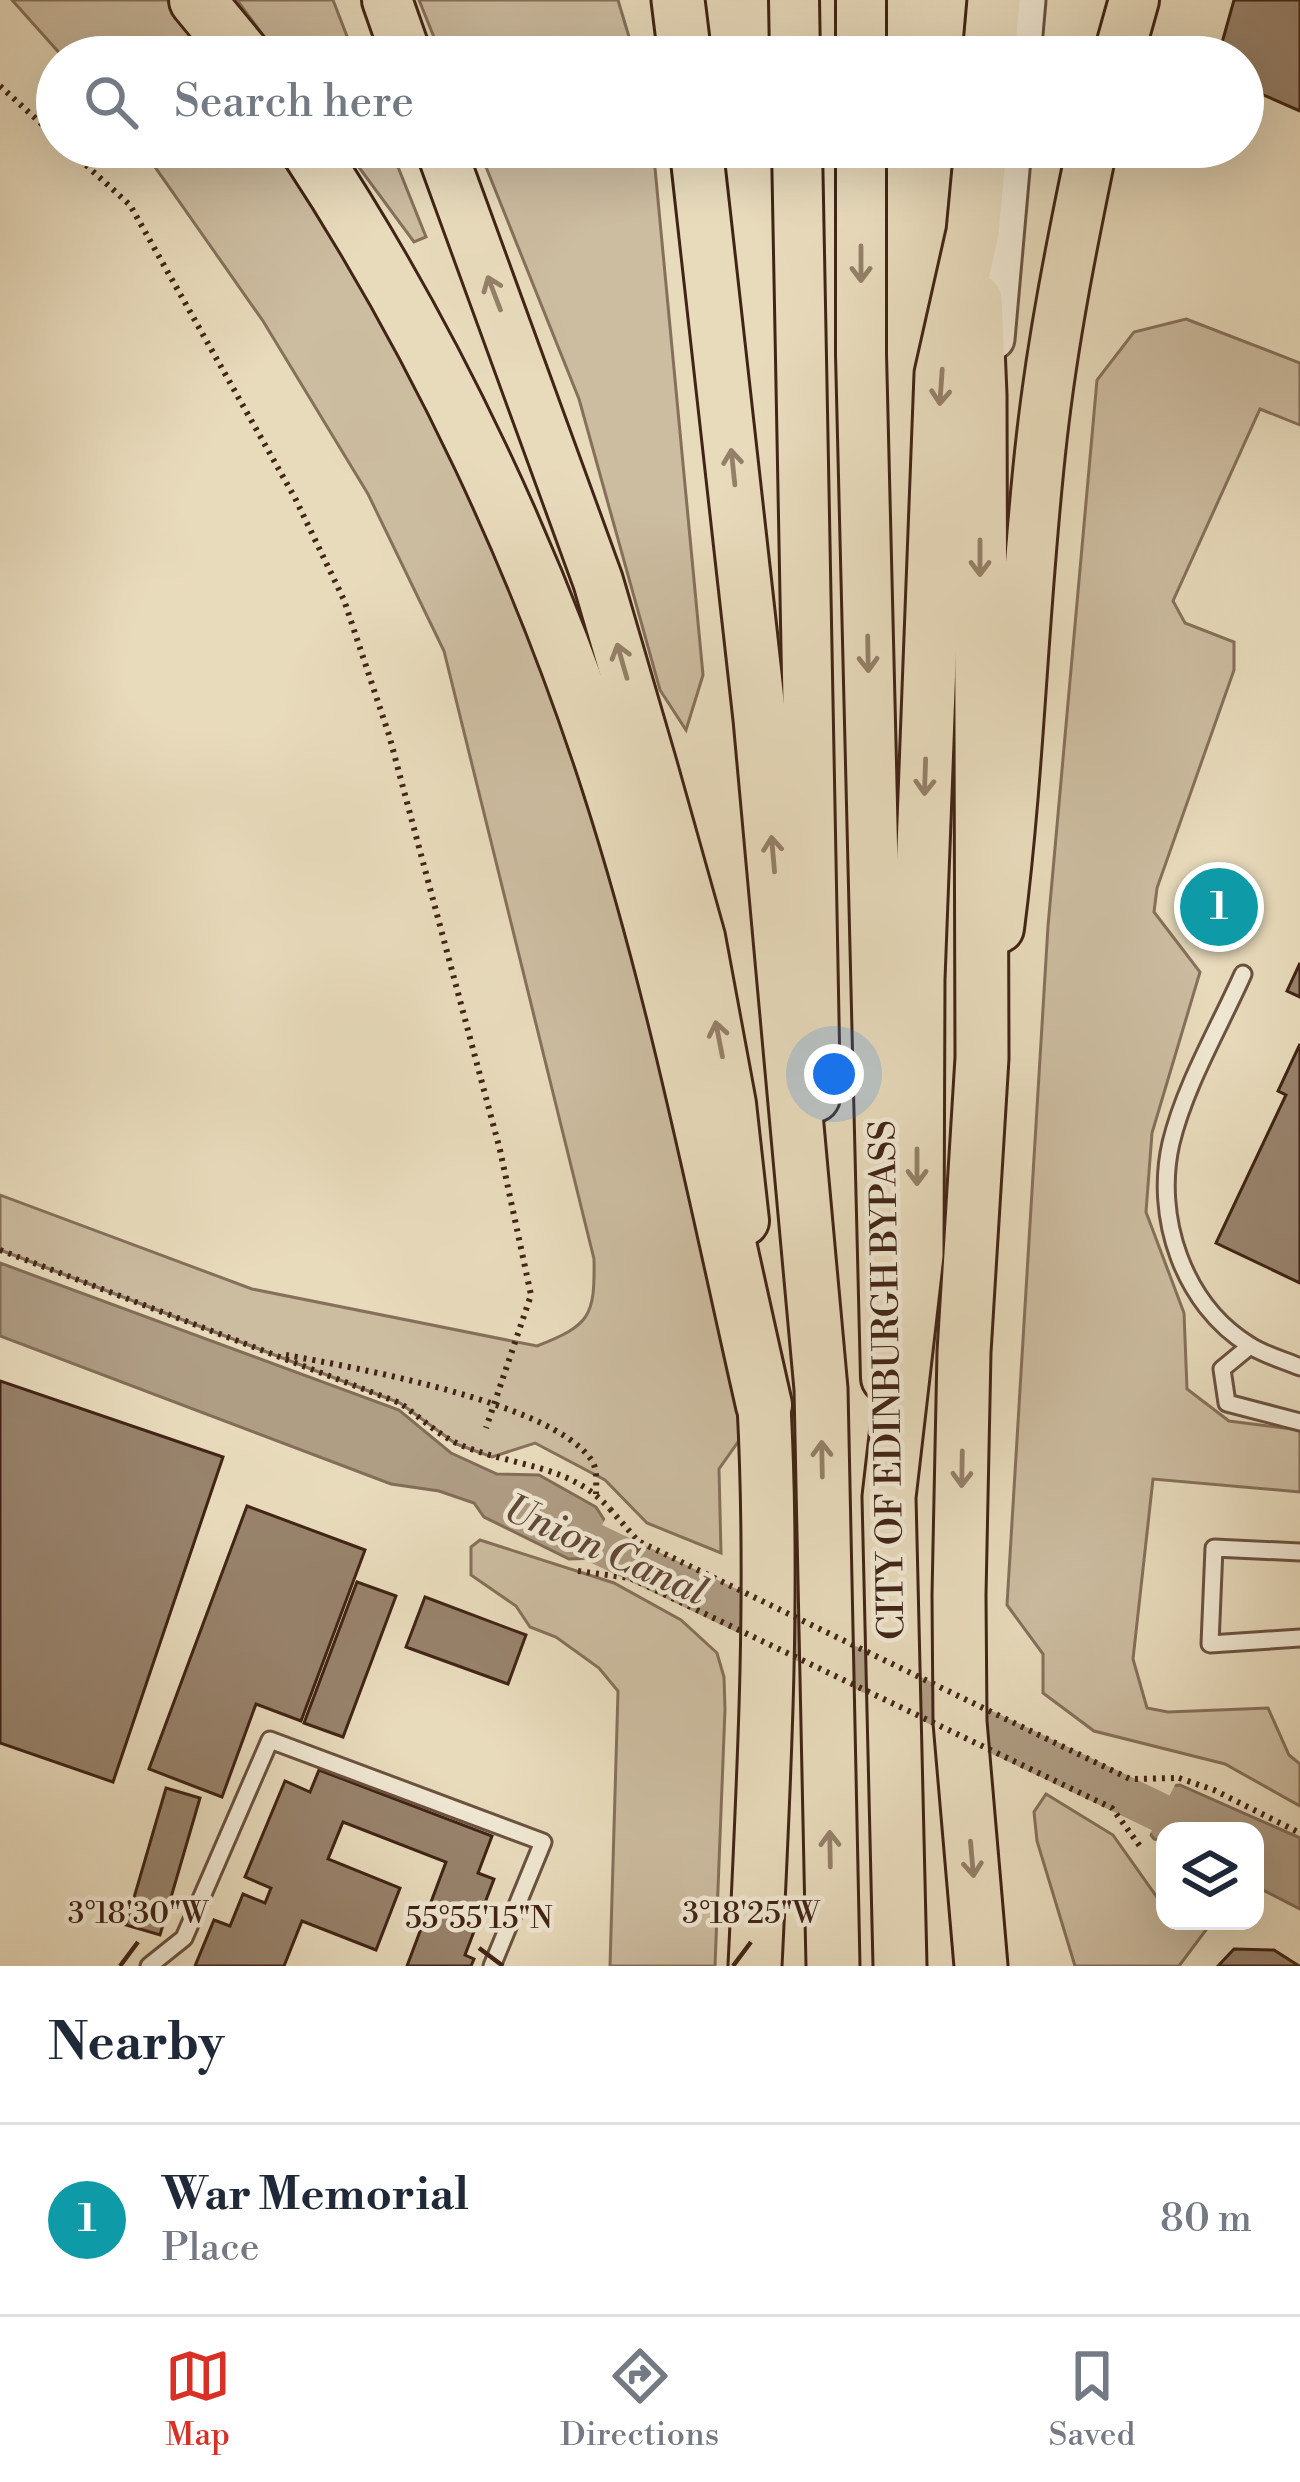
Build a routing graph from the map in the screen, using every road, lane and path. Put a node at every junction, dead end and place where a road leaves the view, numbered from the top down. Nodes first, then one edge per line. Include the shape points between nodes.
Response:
1 (197, 0) edge
2 (387, 0) edge
3 (678, 0) edge
4 (994, 0) edge
5 (1025, 0) edge
6 (1134, 0) edge
7 (227, 36) edge
8 (400, 36) edge
9 (682, 36) edge
10 (990, 36) edge
11 (1022, 36) edge
12 (1124, 36) edge
13 (0, 86) edge
14 (36, 119) edge
15 (89, 168) edge
16 (320, 168) edge
17 (448, 168) edge
18 (698, 168) edge
19 (797, 168) edge
20 (861, 168) edge
21 (978, 168) edge
22 (1009, 168) edge
23 (1088, 168) edge
24 (973, 232) junction
25 (980, 489) junction
26 (1243, 974) dead end
27 (982, 1058) junction
28 (0, 1250) edge
29 (1250, 1346) junction
30 (271, 1352) junction
31 (1300, 1367) edge
32 (821, 1389) junction
33 (764, 1405) junction
34 (494, 1407) junction
35 (1300, 1422) edge
36 (486, 1428) dead end
37 (596, 1494) junction
38 (889, 1497) junction
39 (1300, 1552) edge
40 (578, 1571) dead end
41 (1300, 1638) edge
42 (1300, 1833) edge
43 (1142, 1850) dead end
44 (149, 1966) edge
45 (492, 1966) edge
46 (754, 1966) edge
47 (832, 1966) edge
48 (901, 1966) edge
49 (981, 1966) edge

1 - 7 highway
2 - 8 main road
3 - 9 highway
4 - 10 highway
5 - 11 street
6 - 12 main road
13 - 14 path
15 - 34 path via 130,206 295,499 344,601 389,735 531,1295
16 - 33 highway via 378,264 515,534 610,782 701,1114
33 -> 17 main road via 731,1104 700,937 598,581
32 -> 18 highway via 760,719
19 - 32 main road, CITY OF EDINBURGH BYPASS
20 -> 38 main road, CITY OF EDINBURGH BYPASS
21 - 24 highway
22 - 25 street
23 - 27 main road via 1042,437 1015,806
24 - 25 highway
24 -> 38 highway via 940,374 917,1255
25 -> 27 highway
26 - 29 lane via 1171,1144 1165,1211 1182,1269 1220,1322
27 -> 49 highway via 964,1352 960,1723
28 - 30 path
29 - 31 lane
29 - 35 lane via 1222,1369 1227,1403
30 - 34 path via 403,1376
30 - 37 path via 400,1403 456,1444 554,1471
47 -> 32 highway, CITY OF EDINBURGH BYPASS
33 - 46 highway via 770,1654
34 - 36 path
34 - 37 path via 561,1432 591,1458
37 - 42 path, bridge via 638,1541 1130,1779 1179,1778
38 - 48 highway, CITY OF EDINBURGH BYPASS
39 - 41 lane via 1214,1548 1210,1644
40 - 43 path, bridge via 630,1578 1112,1808
44 - 45 lane via 184,1938 270,1740 543,1842

